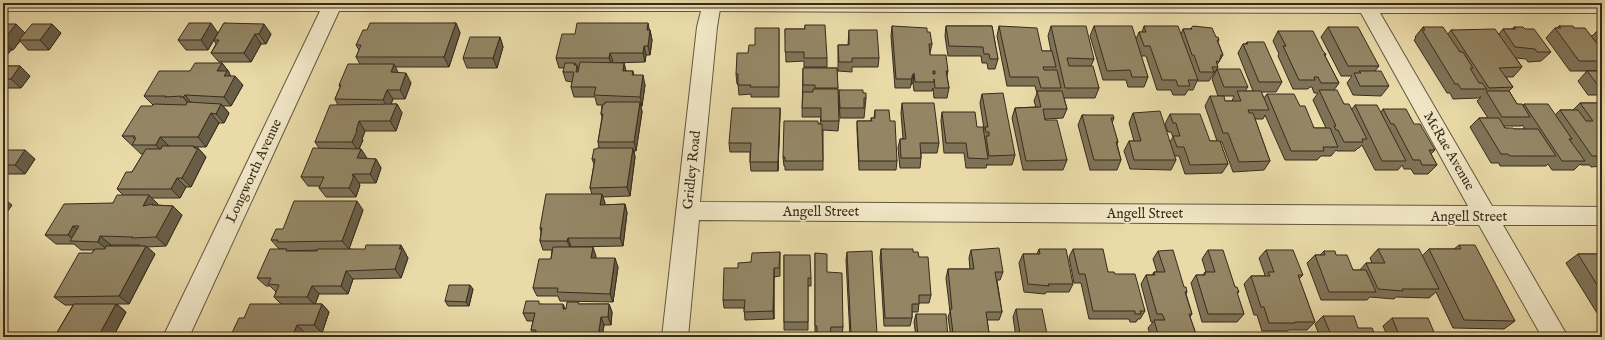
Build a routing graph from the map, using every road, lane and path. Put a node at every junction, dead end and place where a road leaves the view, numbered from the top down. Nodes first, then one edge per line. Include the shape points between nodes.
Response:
1 (3, 4) edge
2 (506, 4) edge
3 (712, 4) edge
4 (909, 4) edge
5 (333, 5) junction
6 (1367, 7) junction
7 (1602, 7) edge
8 (687, 211) junction
9 (1602, 216) edge
10 (1487, 217) junction
11 (176, 337) edge
12 (675, 337) edge
13 (1555, 337) edge

1 - 5 street
2 - 3 street
2 - 5 street
3 - 4 street
3 - 8 street, Gridley Road via 707,27
4 - 6 street
5 - 11 street, Longworth Avenue
6 - 7 street
6 - 10 street, McRae Avenue
8 - 10 street, Angell Street
8 - 12 street, Gridley Road
9 - 10 street, Angell Street
10 - 13 street, McRae Avenue

